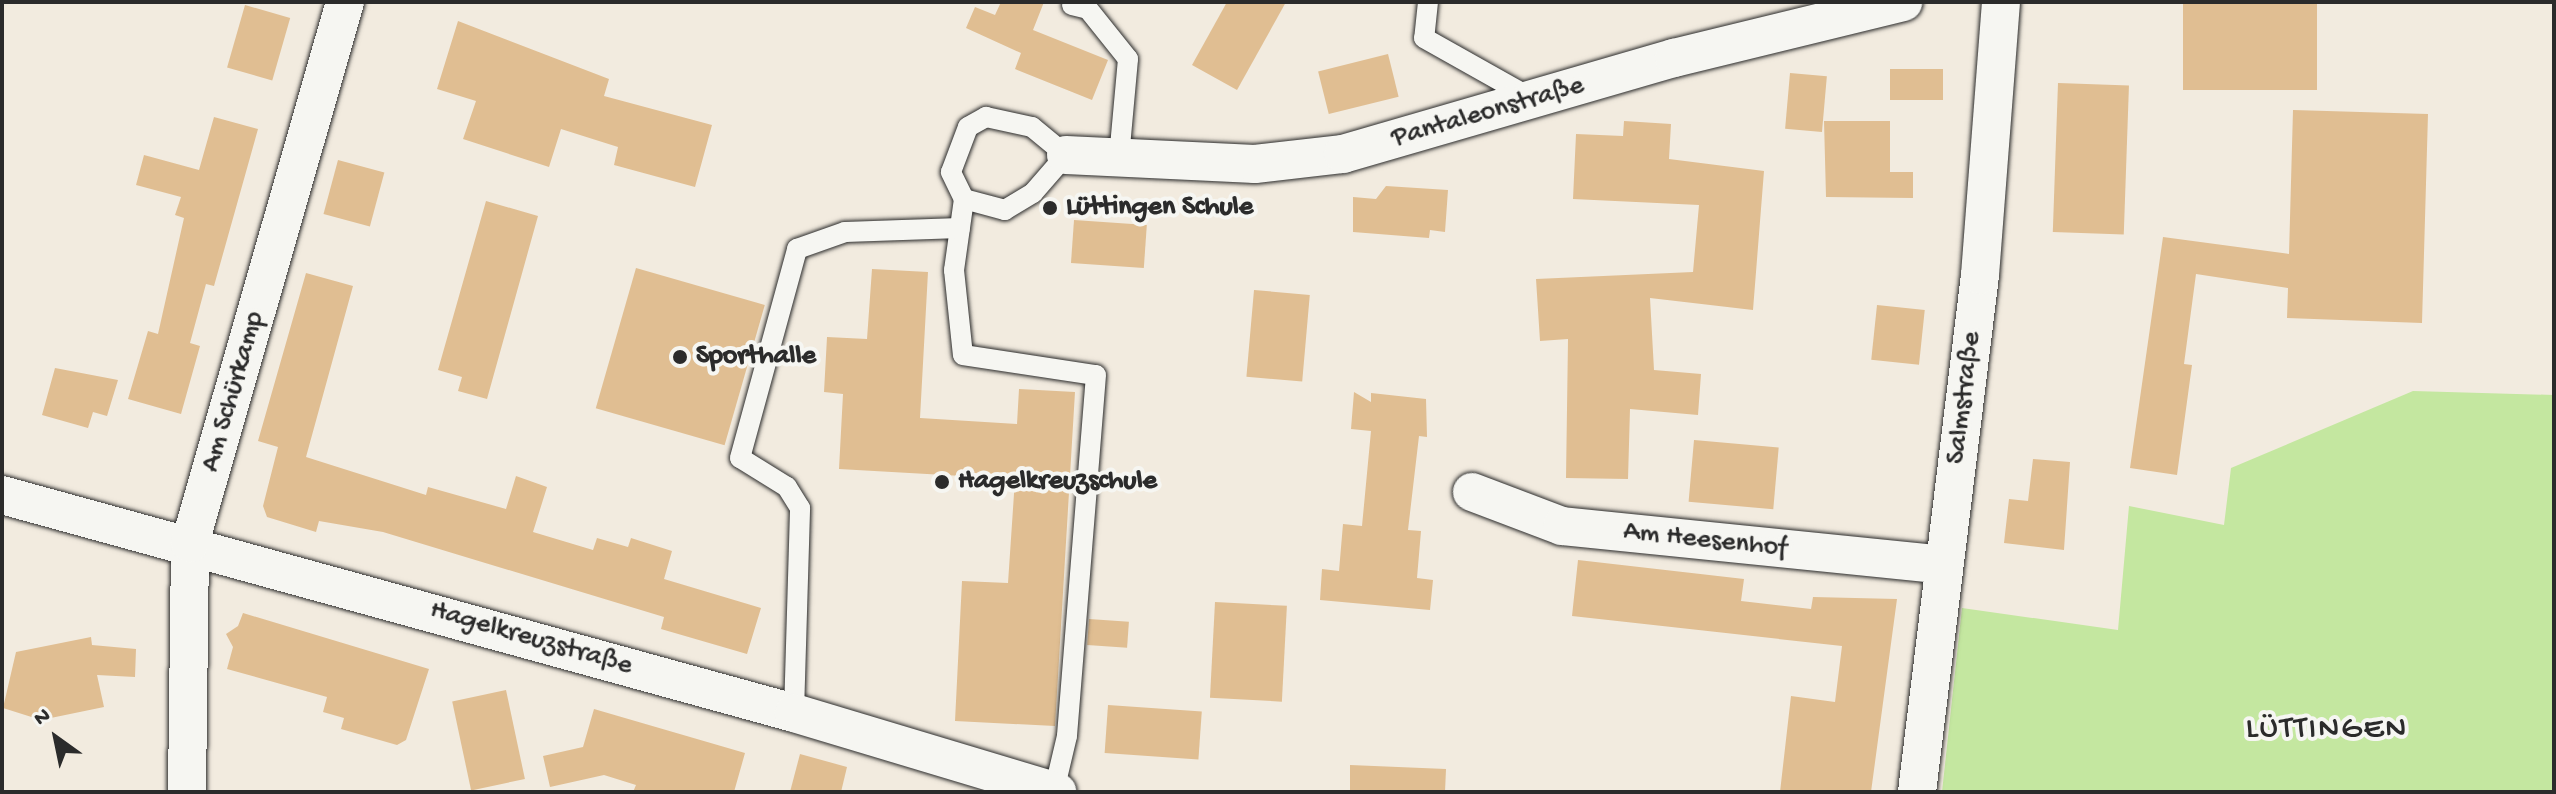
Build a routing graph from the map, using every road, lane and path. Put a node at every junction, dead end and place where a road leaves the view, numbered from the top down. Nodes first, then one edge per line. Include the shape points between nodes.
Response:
1 (345, 2) edge
2 (1428, 2) edge
3 (1903, 2) edge
4 (2001, 2) edge
5 (1072, 5) dead end
6 (1534, 100) junction
7 (1066, 155) junction
8 (1119, 158) junction
9 (964, 199) junction
10 (960, 228) junction
11 (1472, 492) dead end
12 (2, 495) edge
13 (190, 543) junction
14 (1943, 565) junction
15 (794, 713) junction
16 (1056, 791) edge
17 (187, 792) edge
18 (1917, 792) edge

1 - 13 street, Am Schürkamp
2 - 6 lane via 1424,38
3 - 6 street, Pantaleonstraße
4 - 14 street, Salmstraße via 1980,275
5 - 8 lane via 1088,9 1128,59
6 - 8 street, Pantaleonstraße via 1343,154 1255,164
7 - 8 street, Pantaleonstraße
7 - 9 lane via 1033,193 1005,210
7 - 9 lane via 1032,127 986,117 968,127 951,172
9 - 10 lane
10 - 15 lane via 845,232 797,249 740,458 787,487 800,508
10 - 16 lane via 954,270 963,355 1096,375 1067,736
11 - 14 street, Am Heesenhof via 1562,526
12 - 13 street, Hagelkreuzstraße
13 - 15 street, Hagelkreuzstraße
13 - 17 street, Am Schürkamp
14 - 18 street, Salmstraße
15 - 16 street, Hagelkreuzstraße

